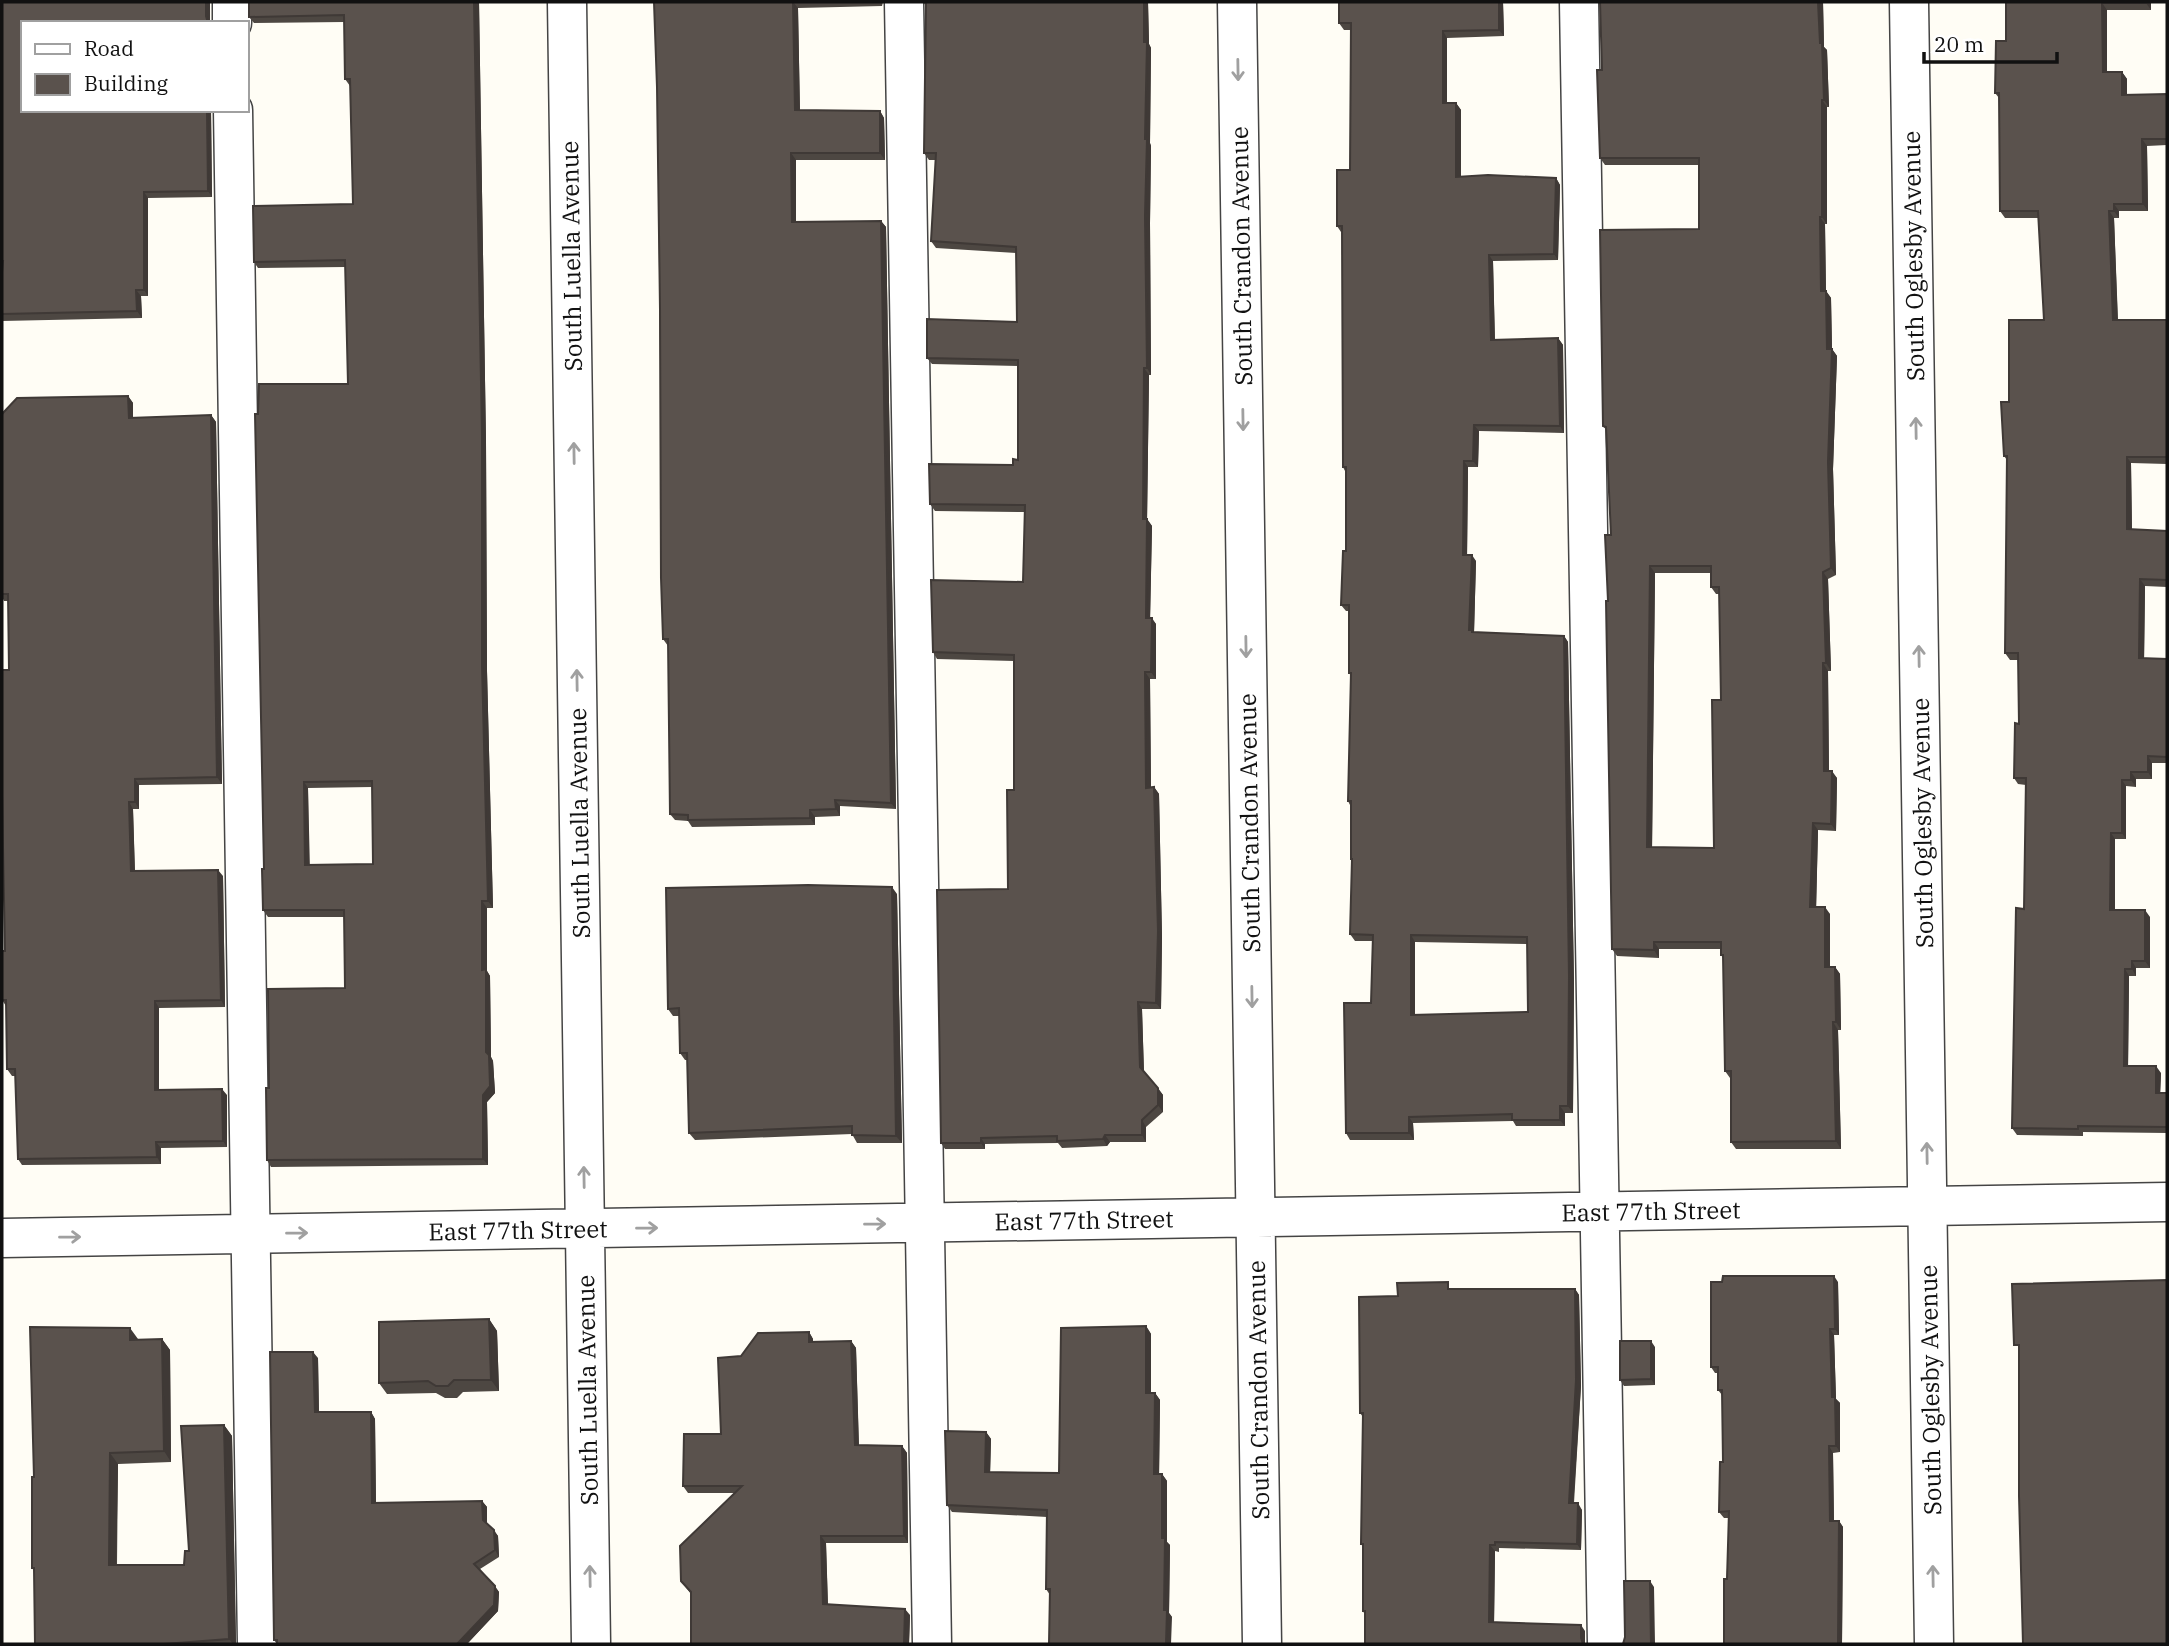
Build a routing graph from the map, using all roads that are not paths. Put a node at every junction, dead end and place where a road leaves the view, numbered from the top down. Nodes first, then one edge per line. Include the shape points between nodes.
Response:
1 (232, 2) edge
2 (567, 2) edge
3 (904, 2) edge
4 (1237, 2) edge
5 (1579, 2) edge
6 (1909, 2) edge
7 (232, 21) edge
8 (233, 112) edge
9 (2167, 1202) edge
10 (1927, 1206) junction
11 (1599, 1212) junction
12 (1255, 1217) junction
13 (925, 1223) junction
14 (585, 1228) junction
15 (250, 1234) junction
16 (2, 1238) edge
17 (257, 1644) edge
18 (591, 1644) edge
19 (932, 1644) edge
20 (1262, 1644) edge
21 (1607, 1644) edge
22 (1934, 1644) edge

1 - 7 street
14 -> 2 street, South Luella Avenue
3 - 13 street
4 -> 12 street, South Crandon Avenue
5 - 11 street
10 -> 6 street, South Oglesby Avenue
8 - 15 street
9 - 10 street, East 77th Street
10 - 11 street, East 77th Street
22 -> 10 street, South Oglesby Avenue
11 - 12 street, East 77th Street
11 - 21 street
12 - 13 street, East 77th Street
12 - 20 street, South Crandon Avenue
14 -> 13 street, East 77th Street
13 - 19 street
15 -> 14 street, East 77th Street
18 -> 14 street, South Luella Avenue
16 -> 15 street, East 77th Street
15 - 17 street

